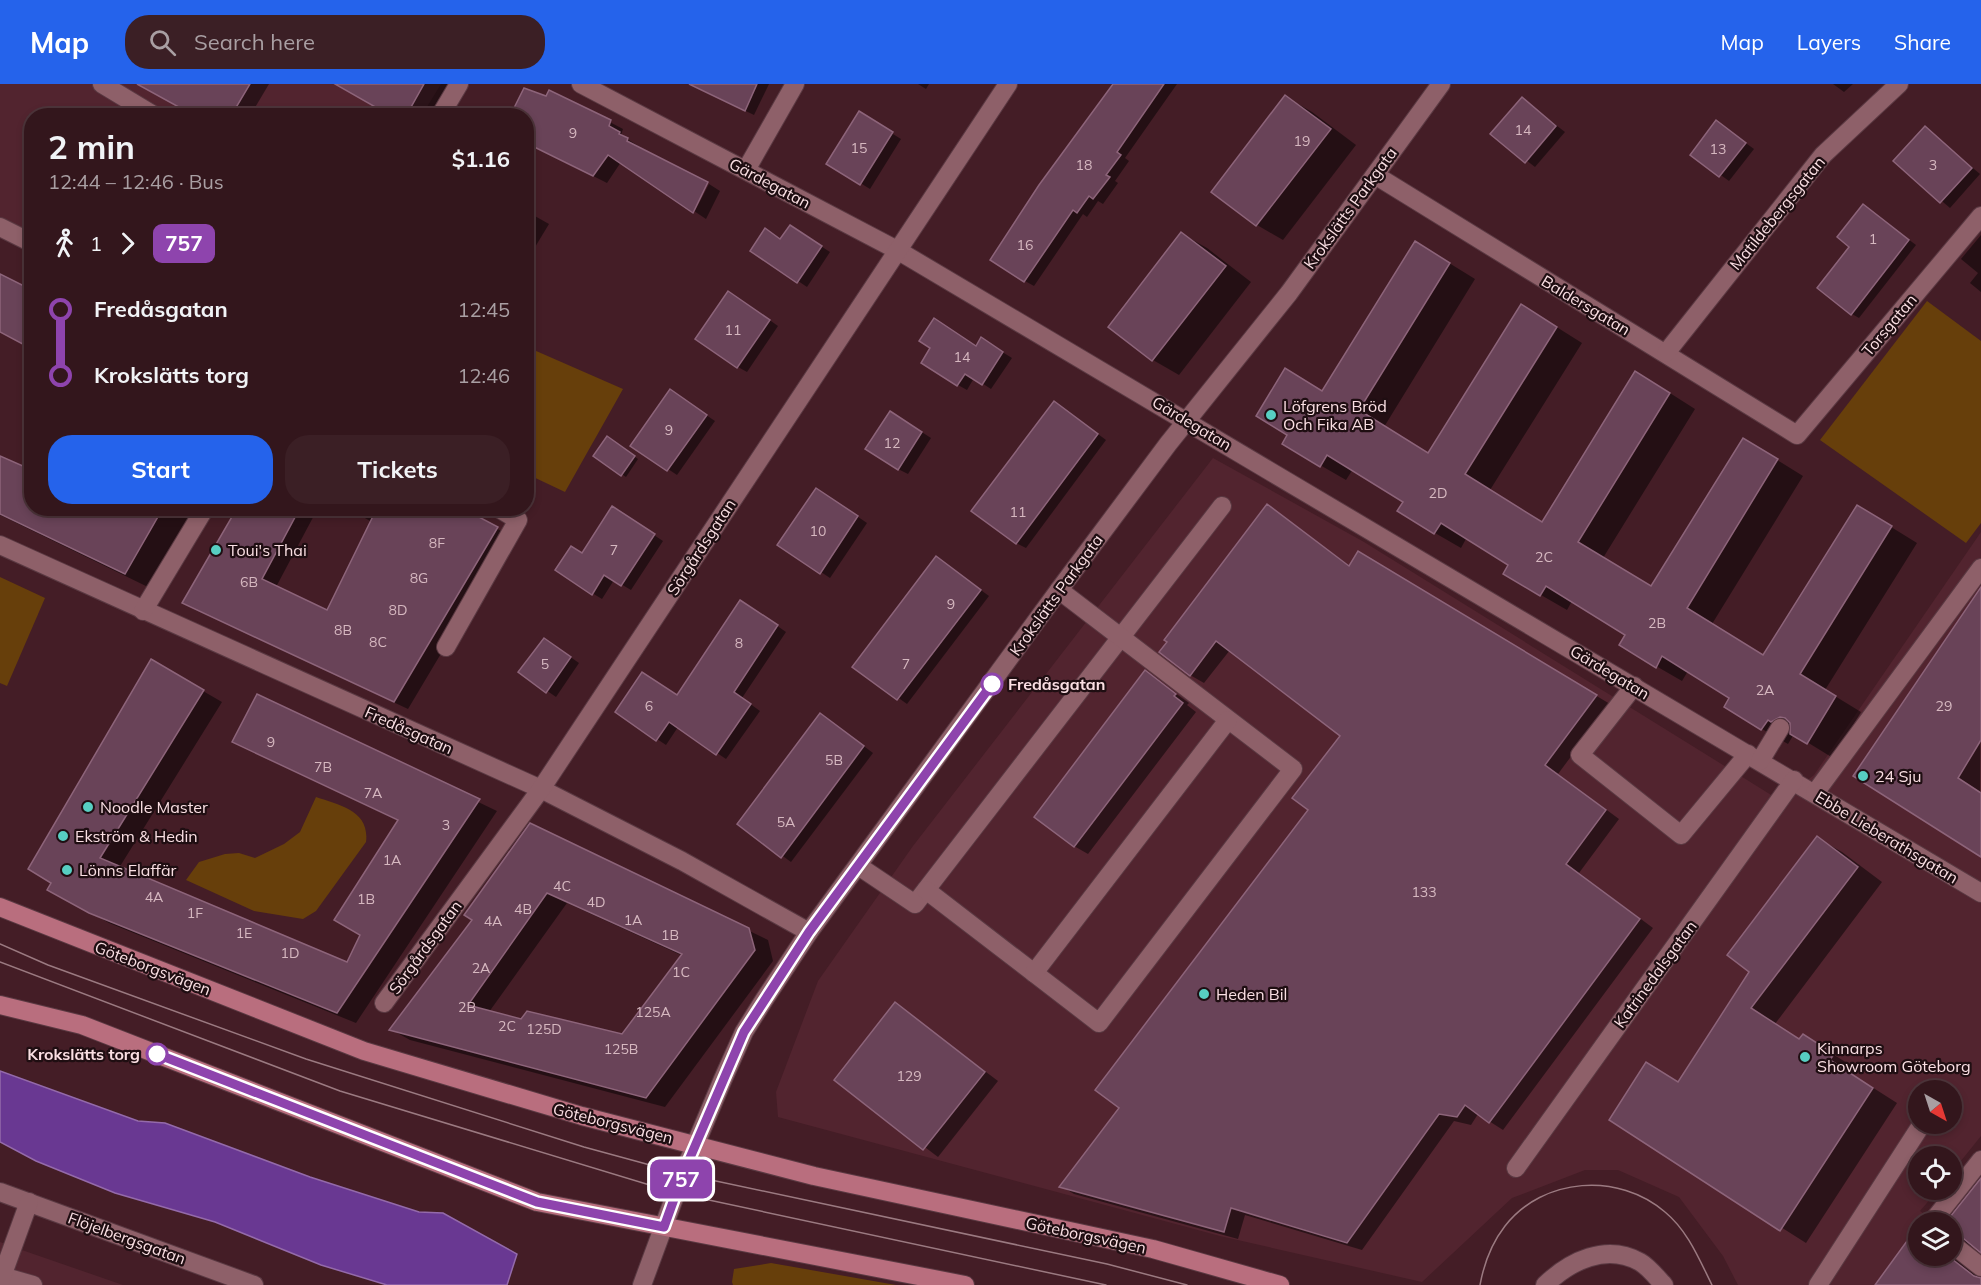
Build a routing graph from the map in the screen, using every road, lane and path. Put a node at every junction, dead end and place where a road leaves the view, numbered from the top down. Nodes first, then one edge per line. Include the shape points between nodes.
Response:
1 (102, 84) edge
2 (459, 84) edge
3 (581, 84) edge
4 (795, 84) edge
5 (1008, 84) edge
6 (1442, 84) edge
7 (1899, 84) edge
8 (142, 108) edge
9 (445, 108) edge
10 (746, 170) junction
11 (1375, 175) junction
12 (1981, 216) edge
13 (0, 227) edge
14 (24, 239) edge
15 (897, 250) junction
16 (1666, 353) junction
17 (1187, 420) junction
18 (1797, 435) joint
19 (1222, 506) dead end
20 (200, 516) edge
21 (511, 516) edge
22 (0, 545) edge
23 (1981, 568) edge
24 (1059, 590) junction
25 (143, 611) junction
26 (1120, 638) junction
27 (446, 647) dead end
28 (1634, 686) junction
29 (1228, 720) junction
30 (1780, 728) dead end
31 (1754, 757) junction
32 (1794, 780) junction
33 (541, 789) junction
34 (1815, 794) junction
35 (860, 867) junction
36 (926, 890) junction
37 (1981, 893) edge
38 (0, 908) edge
39 (809, 932) junction
40 (1034, 973) junction
41 (384, 1003) dead end
42 (0, 1005) edge
43 (1915, 1134) edge
44 (696, 1144) junction
45 (1981, 1160) edge
46 (1516, 1168) dead end
47 (0, 1192) edge
48 (29, 1202) junction
49 (1940, 1212) edge
50 (664, 1227) junction
51 (1962, 1252) edge
52 (1981, 1267) edge
53 (1, 1279) edge
54 (33, 1285) edge
55 (254, 1285) edge
56 (642, 1285) edge
57 (965, 1285) edge
58 (1280, 1285) edge
59 (1545, 1285) edge
60 (1664, 1285) edge
61 (1818, 1285) edge

1 - 8 street
2 - 9 street
3 - 10 street, Gärdegatan
4 - 10 street
5 - 15 street, Sörgårdsgatan
6 - 11 street, Krokslätts Parkgata
7 - 16 street, Matildebergsgatan via 1823,155
10 - 15 street, Gärdegatan
11 - 16 street, Baldersgatan
11 - 17 street, Krokslätts Parkgata
12 - 18 street, Torsgatan
13 - 14 street
15 - 17 street, Gärdegatan
15 - 33 street, Sörgårdsgatan
16 - 18 street, Baldersgatan
17 - 24 street, Krokslätts Parkgata
17 - 28 street, Gärdegatan
19 - 26 street
20 - 25 street
21 - 27 street via 518,520
22 - 25 street, Fredåsgatan
23 - 34 street via 1899,695
24 - 26 street
24 - 35 street, Krokslätts Parkgata
25 - 33 street, Fredåsgatan
26 - 29 street
26 - 36 street
28 - 31 street, Gärdegatan
28 - 31 street via 1580,755 1681,835
29 - 40 street
29 - 40 street via 1293,769 1107,1013 1099,1023
30 - 31 street
31 - 32 street, Gärdegatan
32 - 34 street, Ebbe Lieberathsgatan
32 - 46 street, Katrinedalsgatan
33 - 39 street, Fredåsgatan
33 - 41 street, Sörgårdsgatan
34 - 37 street, Ebbe Lieberathsgatan
35 - 36 street via 915,904
35 - 39 street, Krokslätts Parkgata
36 - 40 street
38 - 44 main road, Göteborgsvägen via 364,1051 582,1116
39 - 44 street, Krokslätts Parkgata via 744,1032
42 - 50 main road via 82,1024 537,1202
43 - 61 street
44 - 50 street, Krokslätts Parkgata
44 - 58 main road, Göteborgsvägen via 814,1176 1153,1250
45 - 49 street
47 - 48 street, Flöjelbergsgatan
48 - 53 street
48 - 55 street, Flöjelbergsgatan
50 - 56 street
50 - 57 main road
51 - 52 street
53 - 54 street
59 - 60 street via 1563,1269 1599,1254 1640,1262

